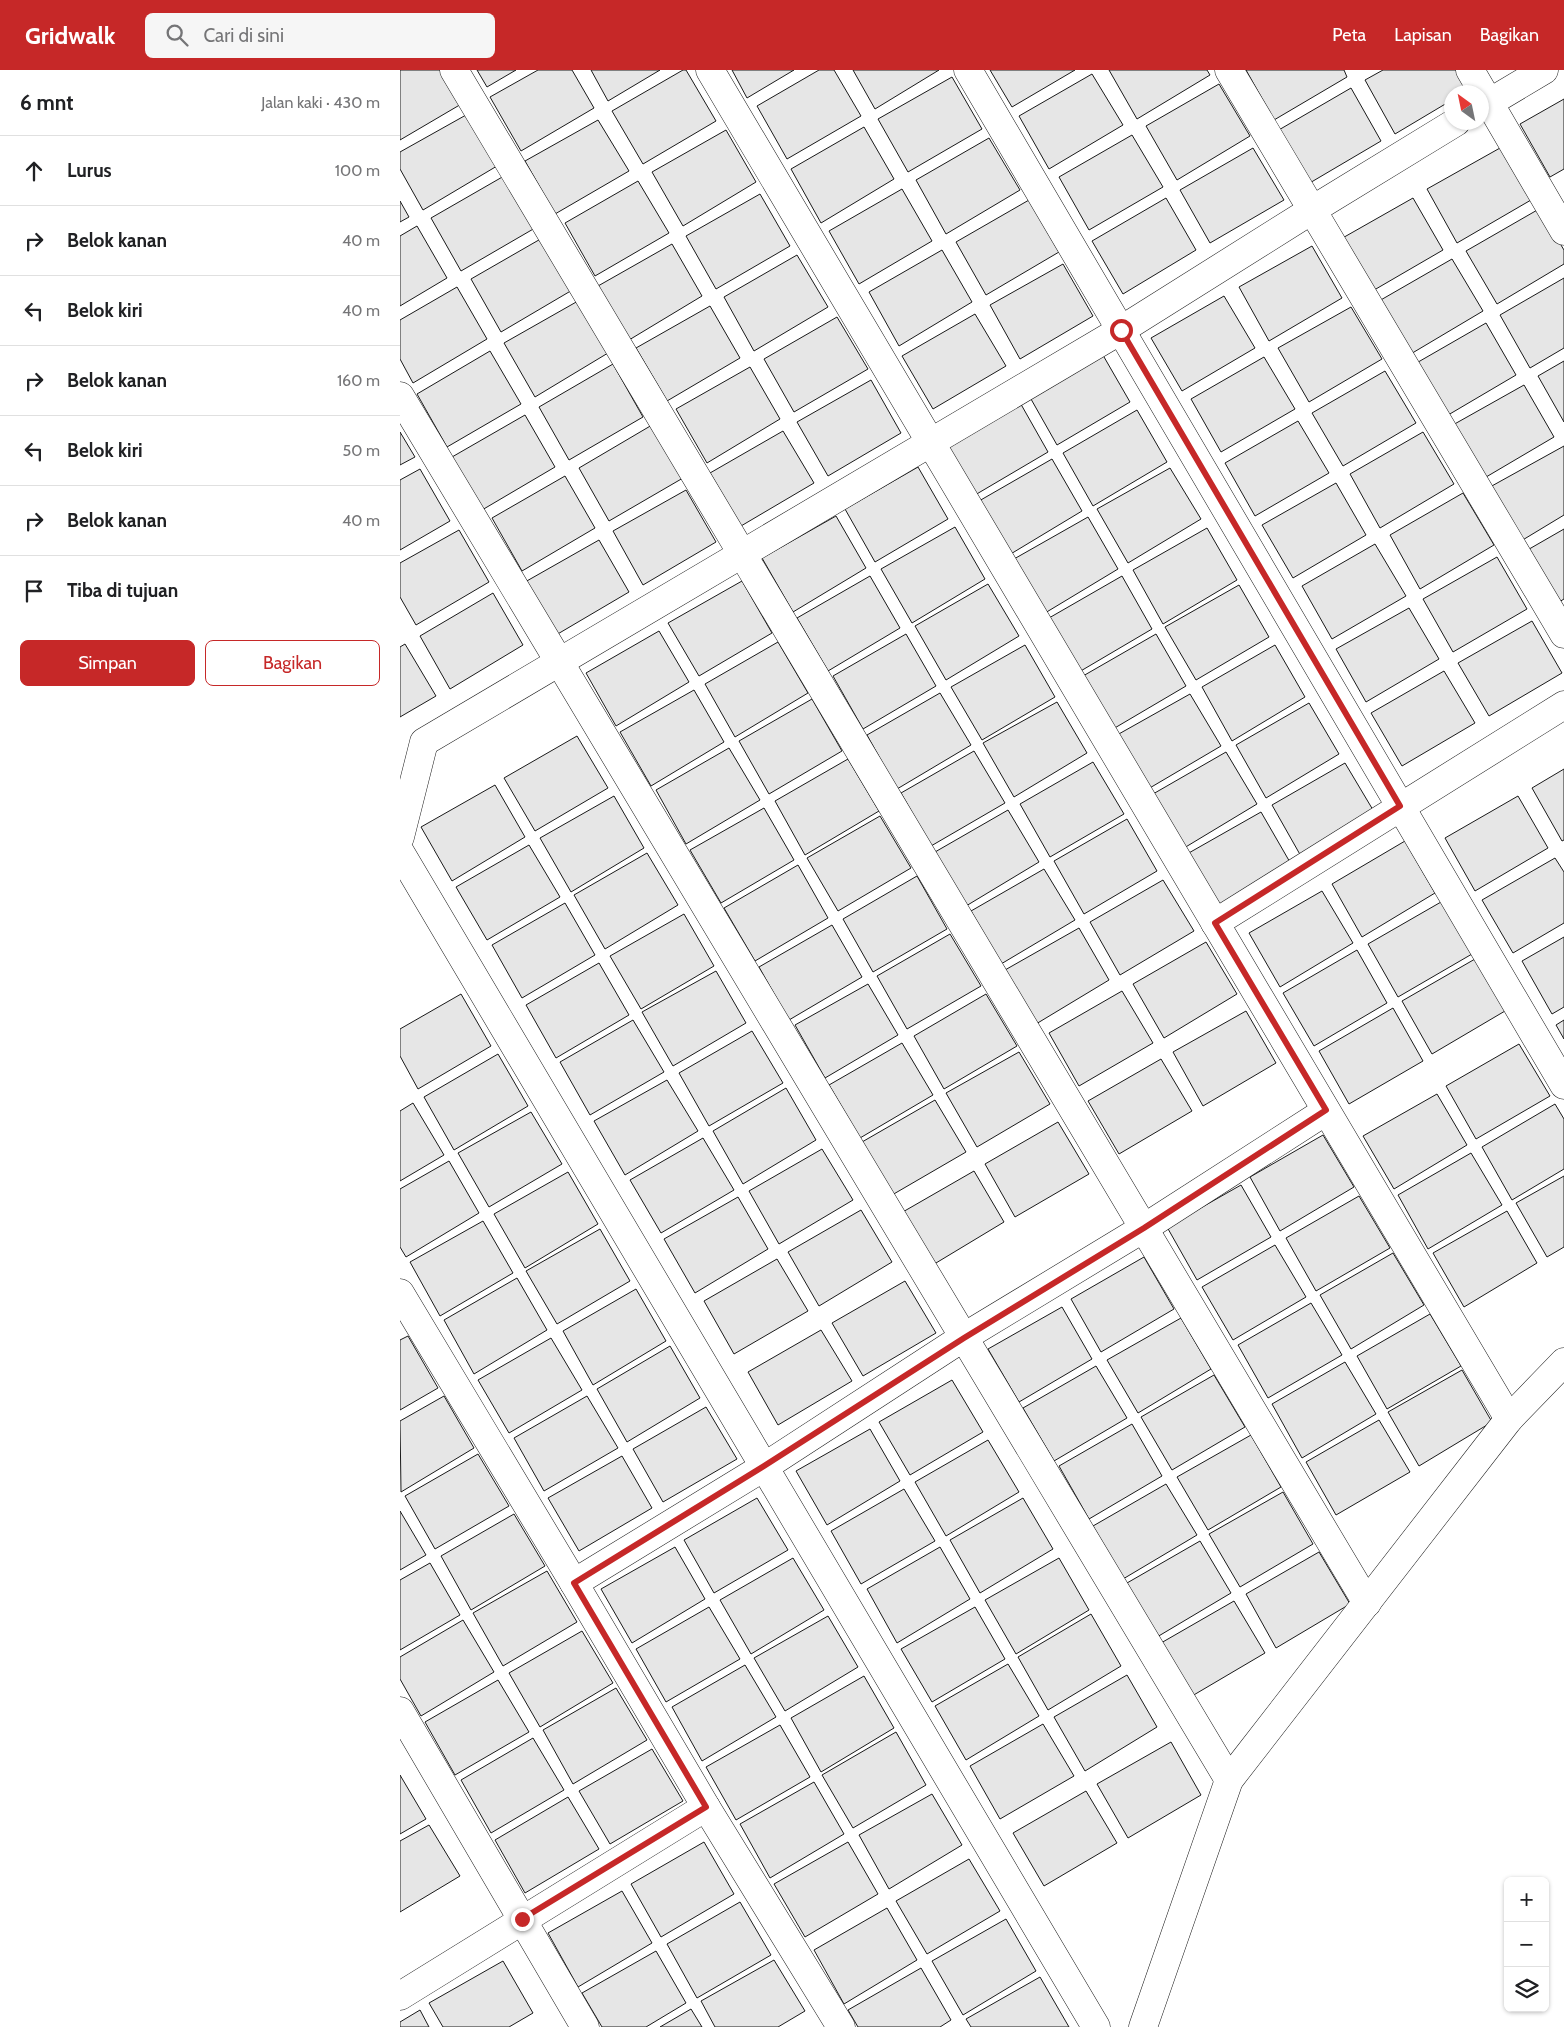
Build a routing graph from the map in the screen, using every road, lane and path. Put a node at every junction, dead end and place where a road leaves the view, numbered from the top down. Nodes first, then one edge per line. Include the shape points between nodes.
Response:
1 (454, 70) edge
2 (710, 70) edge
3 (968, 70) edge
4 (1229, 70) edge
5 (1470, 70) edge
6 (1544, 70) edge
7 (1476, 85) edge
8 (1489, 103) edge
9 (1489, 111) edge
10 (1444, 129) edge
11 (1312, 210) junction
12 (1564, 231) edge
13 (1121, 330) junction
14 (400, 396) edge
15 (930, 442) junction
16 (741, 553) junction
17 (1564, 634) edge
18 (560, 662) junction
19 (1564, 705) edge
20 (1400, 806) junction
21 (400, 837) edge
22 (400, 852) edge
23 (1215, 923) junction
24 (1564, 1085) edge
25 (1326, 1110) junction
26 (1144, 1228) junction
27 (400, 1293) edge
28 (964, 1338) junction
29 (1564, 1362) edge
30 (1509, 1419) junction
31 (764, 1466) junction
32 (574, 1583) junction
33 (1367, 1603) junction
34 (400, 1711) edge
35 (1229, 1780) junction
36 (706, 1807) junction
37 (522, 1919) junction
38 (400, 1996) edge
39 (585, 2027) edge
40 (841, 2027) edge
41 (1096, 2027) edge
42 (1143, 2027) edge

1 - 16 street
2 - 15 street
3 - 13 street
4 - 11 street
5 - 7 street
6 - 8 street
9 - 12 street
10 - 11 street
11 - 13 street
11 - 17 street
13 - 15 street
13 - 20 street
14 - 18 street
15 - 16 street
15 - 23 street
16 - 18 street
16 - 26 street
18 - 21 street via 424,742
18 - 28 street
19 - 20 street
20 - 23 street
20 - 24 street
22 - 31 street
23 - 25 street
25 - 26 street
25 - 30 street
26 - 28 street
26 - 33 street
27 - 32 street
28 - 31 street
28 - 35 street
29 - 30 street
30 - 33 street
31 - 32 street
31 - 41 street
32 - 36 street
33 - 35 street
34 - 37 street
35 - 42 street
36 - 37 street
36 - 40 street
37 - 38 street
37 - 39 street

